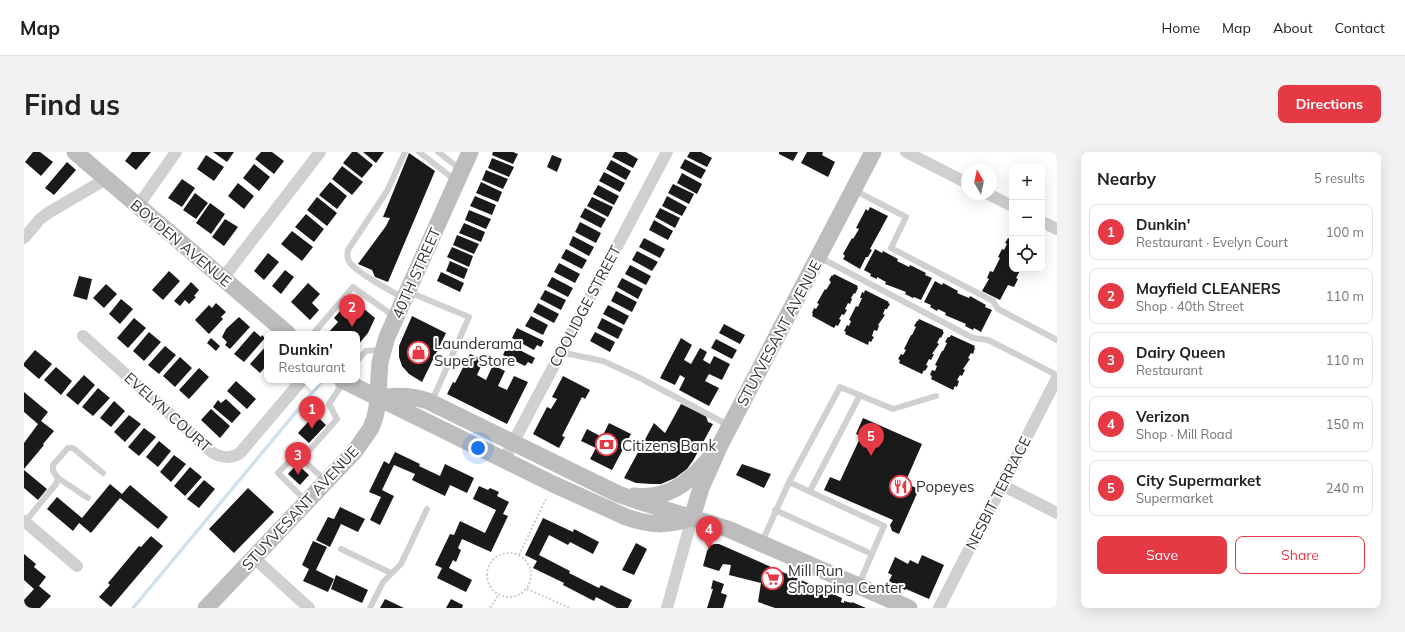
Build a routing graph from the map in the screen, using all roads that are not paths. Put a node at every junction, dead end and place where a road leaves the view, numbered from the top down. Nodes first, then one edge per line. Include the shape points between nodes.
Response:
1 (75, 152) edge
2 (176, 152) edge
3 (320, 152) edge
4 (405, 152) edge
5 (419, 152) edge
6 (438, 152) edge
7 (470, 152) edge
8 (666, 152) edge
9 (874, 152) edge
10 (906, 152) edge
11 (459, 176) junction
12 (106, 179) junction
13 (961, 180) edge
14 (854, 190) junction
15 (997, 198) edge
16 (1009, 204) edge
17 (138, 206) junction
18 (1045, 223) edge
19 (1057, 229) edge
20 (24, 238) edge
21 (819, 257) junction
22 (223, 278) junction
23 (406, 295) junction
24 (396, 318) junction
25 (285, 331) edge
26 (316, 331) edge
27 (83, 336) dead end
28 (1057, 340) edge
29 (383, 350) junction
30 (560, 352) junction
31 (360, 358) edge
32 (1057, 375) edge
33 (1057, 378) edge
34 (299, 383) edge
35 (342, 383) edge
36 (347, 383) edge
37 (860, 395) junction
38 (936, 396) dead end
39 (378, 398) junction
40 (432, 403) junction
41 (730, 426) junction
42 (512, 443) junction
43 (720, 445) junction
44 (302, 459) junction
45 (504, 460) junction
46 (102, 473) dead end
47 (58, 478) junction
48 (326, 481) junction
49 (789, 482) junction
50 (1002, 485) junction
51 (810, 491) junction
52 (618, 494) junction
53 (88, 498) dead end
54 (307, 502) junction
55 (427, 509) dead end
56 (775, 510) junction
57 (1057, 513) edge
58 (692, 518) junction
59 (24, 522) edge
60 (761, 543) junction
61 (342, 549) dead end
62 (872, 554) junction
63 (254, 558) junction
64 (77, 566) dead end
65 (390, 573) junction
66 (858, 586) junction
67 (206, 608) edge
68 (309, 608) edge
69 (370, 608) edge
70 (667, 608) edge
71 (909, 608) edge
72 (939, 608) edge

1 - 12 main road, BOYDEN AVENUE
2 - 17 street
3 - 22 street
4 - 23 lane via 387,191 347,254 356,270
5 - 11 lane
6 - 11 lane
7 - 11 main road, 40TH STREET
8 - 30 street, COOLIDGE STREET
9 - 14 main road, STUYVESANT AVENUE
10 - 13 street
11 - 23 main road, 40TH STREET
12 - 17 main road, BOYDEN AVENUE
12 - 20 street via 48,213
14 - 21 main road, STUYVESANT AVENUE
14 - 28 lane via 906,217 891,248 993,301 998,309
15 - 16 street
17 - 22 main road, BOYDEN AVENUE
18 - 19 street
21 - 32 lane via 973,338 988,340
21 - 41 main road, STUYVESANT AVENUE
22 - 25 main road, BOYDEN AVENUE
23 - 24 main road, 40TH STREET
23 - 40 lane via 469,317
24 - 26 lane via 353,287
24 - 29 main road, 40TH STREET
27 - 34 street, EVELYN COURT via 213,453 227,458 240,453
29 - 31 lane via 366,351
29 - 39 main road, 40TH STREET
30 - 41 lane via 603,361
30 - 42 street, COOLIDGE STREET
33 - 50 street, NESBIT TERRACE
35 - 44 lane via 329,404 337,419
36 - 39 main road
37 - 38 lane via 893,409
37 - 49 lane via 840,387
37 - 51 lane
39 - 40 main road via 407,395
39 - 45 main road
39 - 48 main road, STUYVESANT AVENUE via 371,428 355,451
40 - 42 main road
41 - 43 main road, STUYVESANT AVENUE
42 - 45 street, COOLIDGE STREET
42 - 52 main road
43 - 52 main road via 692,478 674,490 641,497
43 - 58 main road, STUYVESANT AVENUE via 701,488
44 - 48 lane
44 - 54 lane via 296,454 278,473
45 - 58 main road via 613,512 639,521 669,524
46 - 47 lane via 73,448 68,448 53,465 52,471
47 - 53 lane
47 - 59 lane via 56,484
48 - 54 main road, STUYVESANT AVENUE
49 - 51 lane
49 - 56 lane
50 - 57 street
50 - 72 street, NESBIT TERRACE
51 - 62 lane via 884,526
52 - 58 main road
54 - 63 main road, STUYVESANT AVENUE
55 - 65 lane via 401,564
56 - 60 lane
56 - 62 lane
58 - 60 main road
58 - 70 street
59 - 64 street
60 - 66 main road
61 - 65 lane
62 - 66 lane
63 - 67 main road, STUYVESANT AVENUE
63 - 68 street
65 - 69 lane
66 - 71 main road

